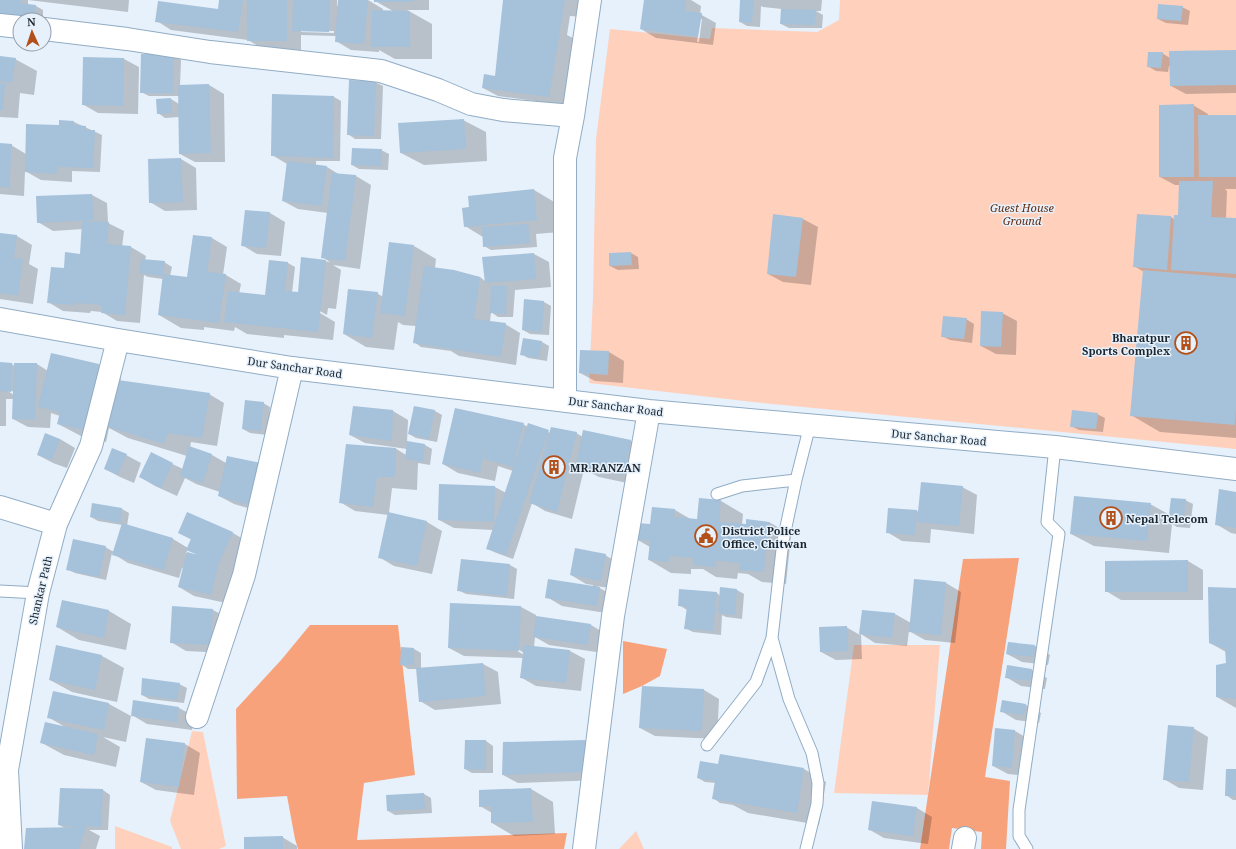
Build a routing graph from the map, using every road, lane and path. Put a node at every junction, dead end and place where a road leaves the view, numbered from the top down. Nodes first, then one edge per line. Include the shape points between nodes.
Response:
1 (590, 0) edge
2 (0, 24) edge
3 (12, 26) edge
4 (52, 30) edge
5 (573, 116) junction
6 (0, 319) edge
7 (118, 340) junction
8 (292, 368) junction
9 (565, 400) junction
10 (649, 410) junction
11 (810, 425) junction
12 (1055, 447) junction
13 (1236, 469) edge
14 (796, 480) junction
15 (717, 494) dead end
16 (0, 507) edge
17 (56, 524) junction
18 (0, 591) edge
19 (38, 593) junction
20 (772, 638) junction
21 (197, 718) dead end
22 (707, 745) dead end
23 (3, 770) edge
24 (11, 849) edge
25 (584, 849) edge
26 (806, 849) edge
27 (1027, 849) edge

1 - 5 street
2 - 3 street
4 - 5 street via 210,52 381,71 471,104 503,110
5 - 9 street via 565,158
6 - 7 street, Dur Sanchar Road
7 - 8 street, Dur Sanchar Road
7 - 17 street, Shankar Path via 91,446
8 - 9 street, Dur Sanchar Road
8 - 21 street via 244,575
9 - 10 street, Dur Sanchar Road
10 - 11 street, Dur Sanchar Road
10 - 25 street via 613,616
11 - 12 street, Dur Sanchar Road
11 - 14 lane
12 - 13 street, Dur Sanchar Road
12 - 27 lane via 1047,522 1059,534 1019,810 1019,836
14 - 15 lane via 742,486
14 - 20 lane via 783,541
16 - 17 street
17 - 19 street, Shankar Path
18 - 19 lane
19 - 23 street, Shankar Path
20 - 22 lane via 756,682
20 - 26 lane via 789,700 812,753 818,783 817,804
23 - 24 street, Shankar Path

